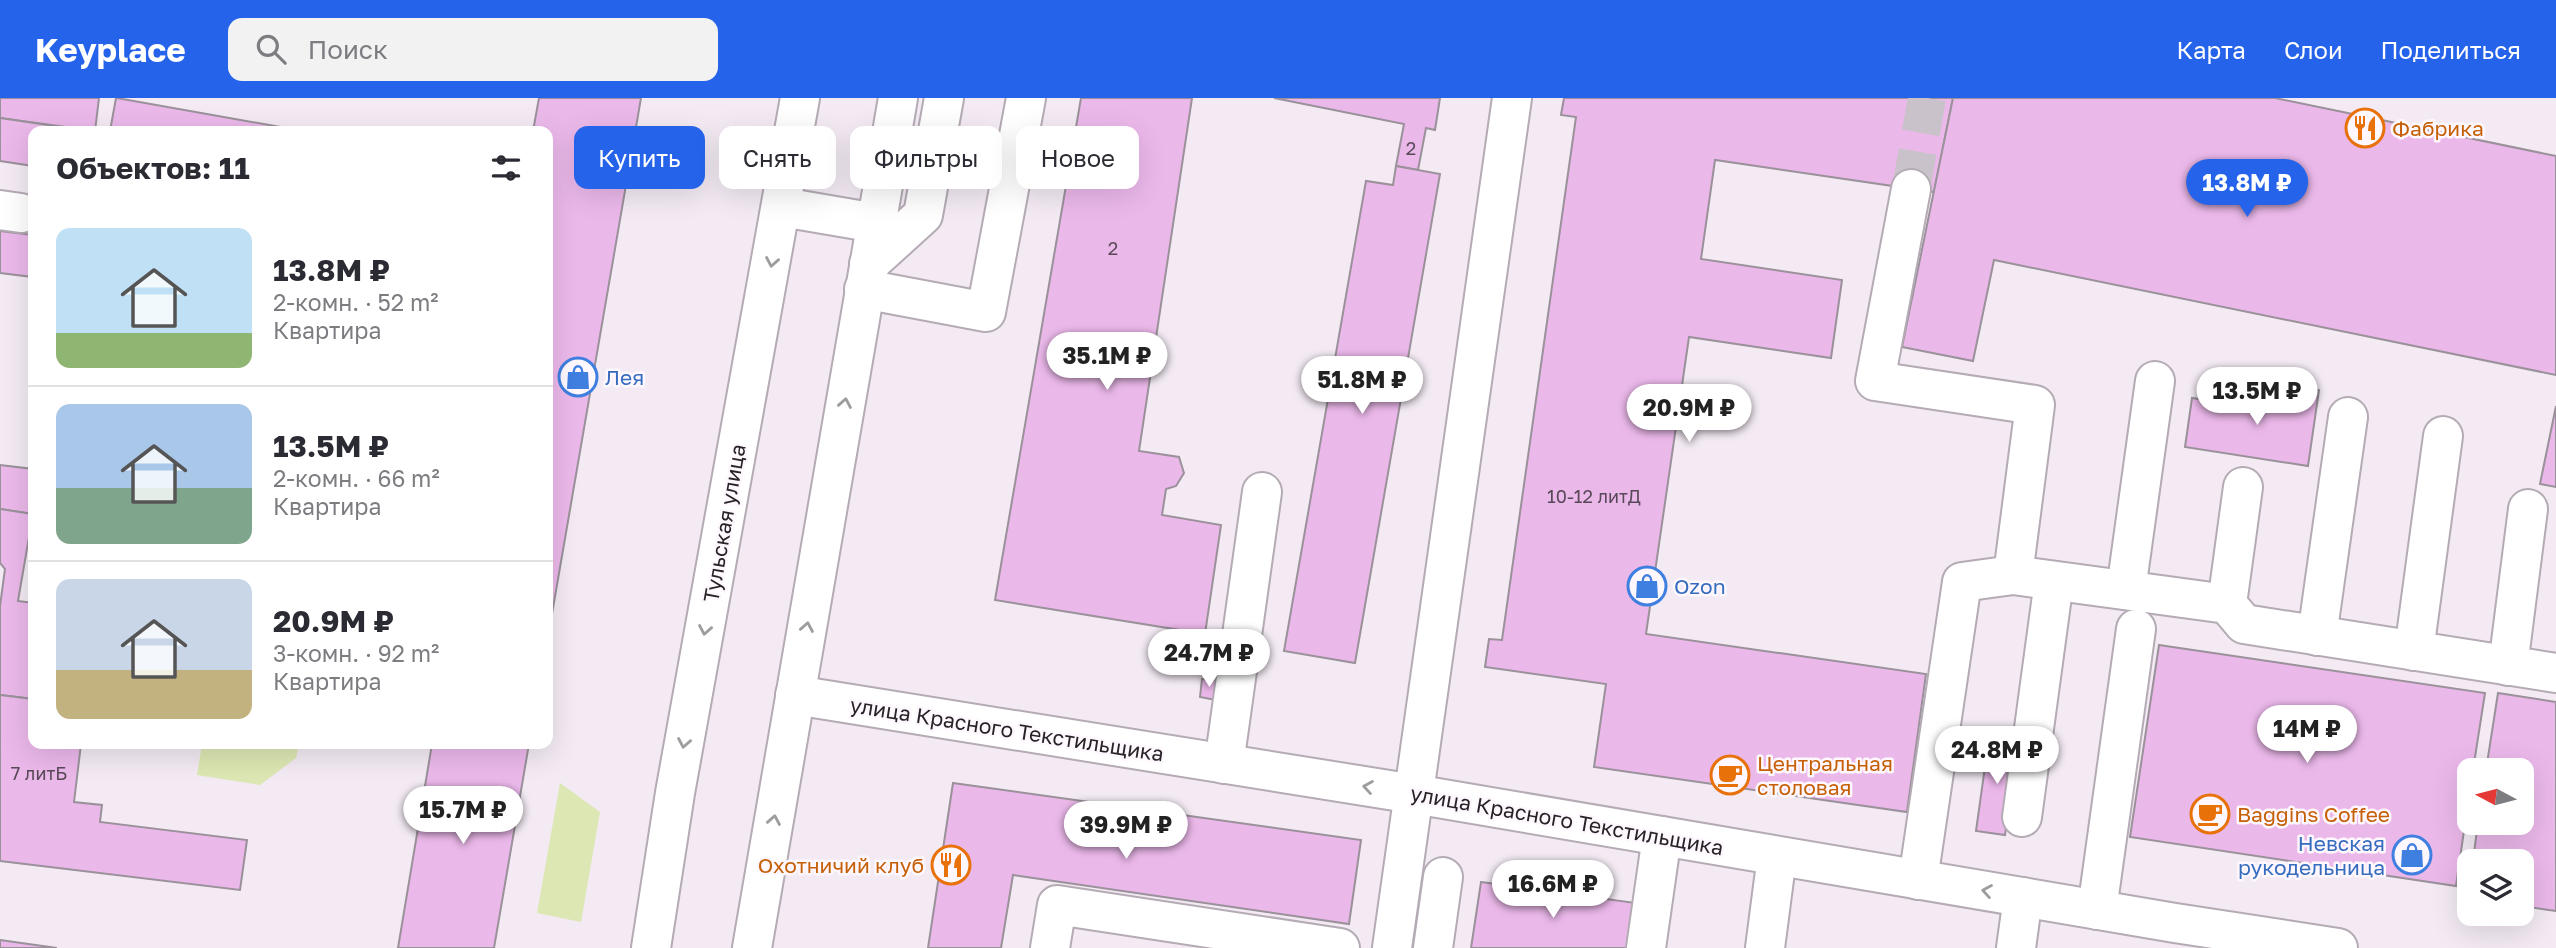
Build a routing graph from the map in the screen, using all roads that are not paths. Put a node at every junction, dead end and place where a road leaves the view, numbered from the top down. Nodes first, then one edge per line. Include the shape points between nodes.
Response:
1 (800, 98) edge
2 (898, 98) edge
3 (944, 98) edge
4 (1026, 98) edge
5 (1512, 98) edge
6 (1911, 189) tunnel mouth
7 (782, 207) junction
8 (876, 223) junction
9 (866, 276) junction
10 (2155, 381) dead end
11 (2348, 417) dead end
12 (2443, 436) dead end
13 (2242, 487) dead end
14 (1262, 492) dead end
15 (2529, 509) dead end
16 (2012, 575) junction
17 (2054, 581) junction
18 (2126, 590) junction
19 (2227, 604) junction
20 (2136, 629) dead end
21 (2317, 636) junction
22 (2414, 651) junction
23 (2508, 666) junction
24 (2556, 673) edge
25 (795, 695) junction
26 (1224, 764) junction
27 (1414, 794) junction
28 (2022, 817) dead end
29 (1662, 836) junction
30 (1777, 856) junction
31 (1443, 877) dead end
32 (1918, 880) junction
33 (2023, 897) junction
34 (2097, 910) junction
35 (2239, 941) edge
36 (651, 948) edge
37 (752, 948) edge
38 (1050, 948) edge
39 (1340, 948) edge
40 (1392, 948) edge
41 (1433, 948) edge
42 (1646, 948) edge
43 (1765, 948) edge
44 (2016, 948) edge
45 (2338, 948) edge

1 - 7 main road, Тульская улица
2 - 8 main road
3 - 9 main road via 923,215
4 - 9 main road via 986,312
5 - 27 main road
6 - 16 main road via 1875,381 2035,405
7 - 8 main road
7 -> 36 main road, Тульская улица
8 - 9 main road
25 -> 9 main road
10 - 18 main road
11 - 21 main road
12 - 22 main road
13 - 19 main road
14 - 26 main road
15 - 23 main road
16 - 17 main road
16 - 32 main road via 1962,582
17 - 18 main road
17 - 28 main road
18 - 19 main road
19 - 21 main road via 2244,624
20 - 34 main road
21 - 22 main road
22 - 23 main road
23 - 24 main road
25 - 26 main road, улица Красного Текстильщика
37 -> 25 main road
27 -> 26 main road, улица Красного Текстильщика
27 - 29 main road, улица Красного Текстильщика
27 - 40 main road
29 - 30 main road, улица Красного Текстильщика
29 - 42 main road
30 - 32 main road, улица Красного Текстильщика
30 - 43 main road
31 - 41 main road
33 -> 32 main road, улица Красного Текстильщика
33 - 34 main road, улица Красного Текстильщика
33 - 44 main road
34 - 35 main road, улица Красного Текстильщика
35 - 45 main road, улица Красного Текстильщика
38 - 39 main road via 1057,905

